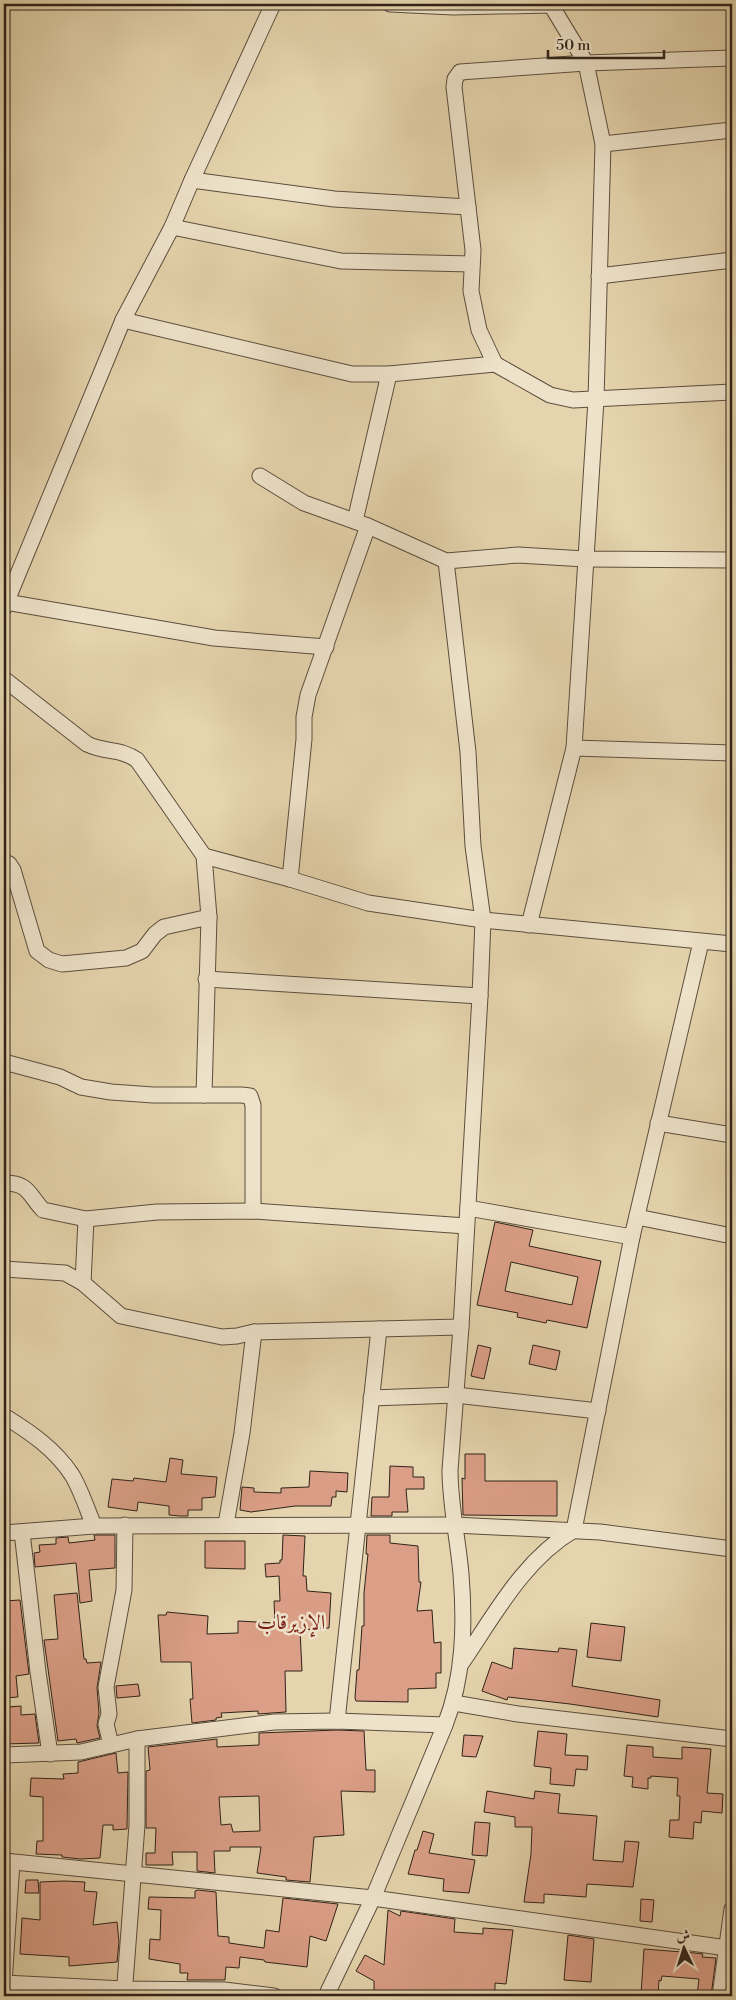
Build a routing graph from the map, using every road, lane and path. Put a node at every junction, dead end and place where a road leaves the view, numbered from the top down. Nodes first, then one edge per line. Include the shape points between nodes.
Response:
1 (273, 4) edge
2 (390, 4) edge
3 (551, 4) edge
4 (732, 58) edge
5 (586, 63) junction
6 (732, 130) edge
7 (603, 144) junction
8 (192, 180) junction
9 (468, 207) junction
10 (172, 227) junction
11 (732, 260) edge
12 (472, 264) junction
13 (599, 276) junction
14 (122, 320) junction
15 (495, 364) junction
16 (389, 374) junction
17 (732, 392) edge
18 (596, 400) junction
19 (260, 476) dead end
20 (362, 524) junction
21 (585, 559) junction
22 (732, 560) edge
23 (446, 561) junction
24 (5, 605) edge
25 (326, 647) junction
26 (4, 679) edge
27 (574, 748) junction
28 (732, 753) edge
29 (204, 856) junction
30 (4, 862) edge
31 (290, 878) junction
32 (209, 917) junction
33 (483, 920) junction
34 (529, 925) junction
35 (702, 942) junction
36 (732, 944) edge
37 (206, 979) junction
38 (480, 996) junction
39 (4, 1062) edge
40 (204, 1095) junction
41 (658, 1123) junction
42 (732, 1135) edge
43 (4, 1183) edge
44 (468, 1208) junction
45 (253, 1211) junction
46 (637, 1217) junction
47 (86, 1218) junction
48 (466, 1226) junction
49 (732, 1236) edge
50 (632, 1237) junction
51 (4, 1269) edge
52 (83, 1283) junction
53 (461, 1327) junction
54 (379, 1329) junction
55 (254, 1332) junction
56 (456, 1395) junction
57 (371, 1398) junction
58 (598, 1411) junction
59 (4, 1416) edge
60 (226, 1524) junction
61 (125, 1525) junction
62 (454, 1525) junction
63 (94, 1526) junction
64 (357, 1526) junction
65 (574, 1530) junction
66 (22, 1532) junction
67 (4, 1534) edge
68 (732, 1549) edge
69 (461, 1664) junction
70 (454, 1703) junction
71 (337, 1721) junction
72 (445, 1725) junction
73 (137, 1739) junction
74 (732, 1739) edge
75 (111, 1745) junction
76 (50, 1754) junction
77 (4, 1755) edge
78 (8, 1862) edge
79 (134, 1874) junction
80 (373, 1898) junction
81 (732, 1909) edge
82 (727, 1948) junction
83 (124, 1993) edge
84 (274, 1996) edge
85 (326, 1996) edge
86 (720, 1996) edge

1 - 8 street
2 - 3 street via 453,7
3 - 5 street
4 - 5 street
5 - 7 street
5 - 9 street via 460,72 454,87
6 - 7 street
7 - 13 street
8 - 9 street via 334,199
8 - 10 street
9 - 12 street
10 - 12 street via 341,261
10 - 14 street
11 - 13 street
12 - 15 street via 471,291 479,330
13 - 18 street
14 - 16 street via 352,374
14 - 24 street
15 - 16 street
15 - 18 street via 550,395
16 - 20 street
17 - 18 street
18 - 21 street
19 - 20 street via 304,503
20 - 23 street
20 - 25 street
21 - 22 street
21 - 23 street via 518,555
21 - 27 street
23 - 33 street
24 - 25 street via 214,638
25 - 31 street via 308,695 304,717
26 - 29 street via 87,744 100,750 128,754 137,760
27 - 28 street
27 - 34 street
29 - 31 street
29 - 32 street
30 - 32 street via 13,870 37,951 62,964 126,958 142,951 164,927
31 - 33 street via 368,903
32 - 37 street
33 - 34 street
33 - 38 street
34 - 35 street
35 - 36 street
35 - 41 street
37 - 38 street
37 - 40 street
38 - 44 street
39 - 40 street via 111,1092 153,1096
40 - 45 street via 250,1096 253,1104
41 - 42 street
41 - 46 street
43 - 47 street via 26,1187 43,1210
44 - 48 street
44 - 50 street
45 - 47 street via 157,1212
45 - 48 street
46 - 49 street
46 - 50 street
47 - 52 street
48 - 53 street
50 - 58 street
51 - 52 street via 64,1273
52 - 55 street via 121,1316 222,1337
53 - 54 street
53 - 56 street
54 - 55 street
54 - 57 street
55 - 60 street via 242,1433
56 - 57 street
56 - 58 street
56 - 62 street via 450,1470
57 - 64 street
58 - 65 street
59 - 63 street via 32,1433 64,1463
60 - 61 street
60 - 64 street
61 - 63 street
61 - 75 street via 124,1590 106,1686 109,1714 106,1724
62 - 64 street
62 - 65 street
62 - 69 street via 461,1582
63 - 66 street
64 - 71 street
65 - 68 street
65 - 69 street via 558,1539 529,1566
66 - 67 street
66 - 76 street
69 - 70 street
70 - 72 street
70 - 74 street via 518,1714
71 - 72 street
71 - 73 street via 274,1722
72 - 80 street
73 - 75 street
73 - 79 street
75 - 76 street via 82,1752
76 - 77 street
78 - 79 street
78 - 83 street via 4,1983
79 - 80 street
79 - 83 street
80 - 82 street
80 - 85 street
81 - 82 street
82 - 86 street
83 - 84 street via 224,1990

